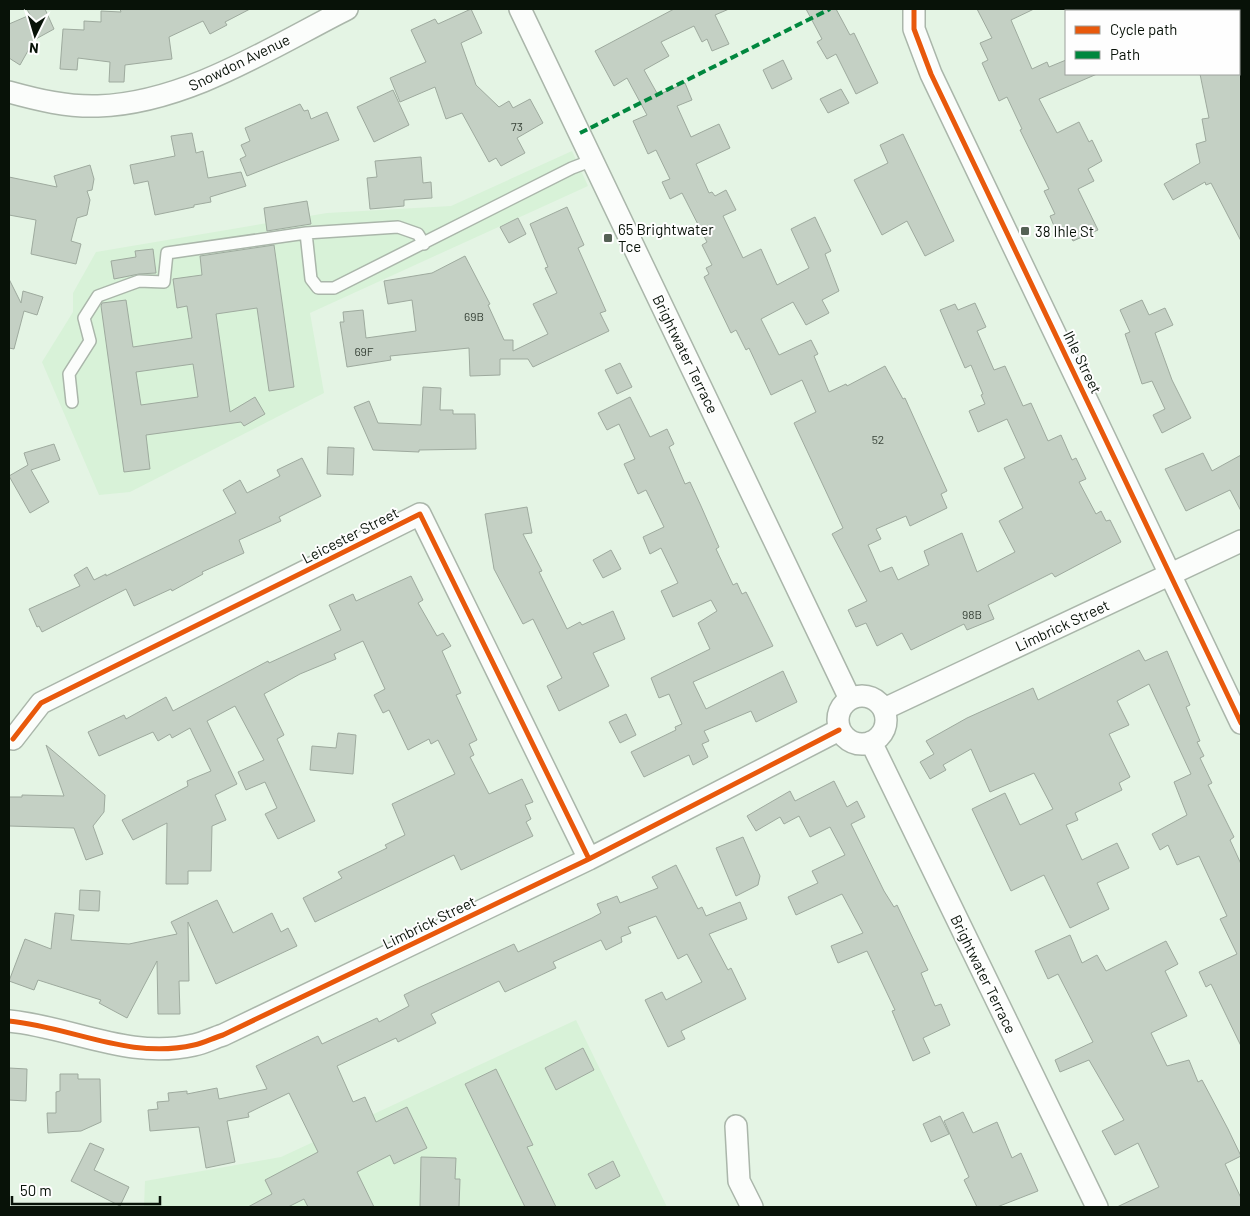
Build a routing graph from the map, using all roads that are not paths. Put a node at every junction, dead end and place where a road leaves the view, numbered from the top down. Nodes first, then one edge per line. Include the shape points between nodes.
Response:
1 (347, 9) edge
2 (520, 9) edge
3 (897, 9) edge
4 (914, 19) edge
5 (9, 92) edge
6 (593, 160) junction
7 (306, 233) junction
8 (424, 244) junction
9 (72, 402) dead end
10 (1241, 541) edge
11 (1171, 573) junction
12 (850, 699) junction
13 (884, 709) junction
14 (1241, 722) edge
15 (839, 730) junction
16 (13, 739) dead end
17 (871, 742) junction
18 (589, 859) junction
19 (9, 1021) edge
20 (736, 1126) dead end
21 (752, 1207) edge
22 (1097, 1207) edge

1 - 5 street, Snowdon Avenue via 191,87 149,98 98,106 48,102
2 - 6 street, Brightwater Terrace
3 - 4 street, Ihle Street
4 - 11 street, Ihle Street via 931,74
6 - 8 lane
6 - 12 street, Brightwater Terrace
7 - 8 lane via 398,227 418,234
7 - 8 lane via 311,279 318,288 334,288
7 - 9 lane via 166,253 164,282 139,281 98,296 84,318 90,341 69,374
10 - 11 street, Limbrick Street
11 - 13 street, Limbrick Street
11 - 14 street, Ihle Street
12 - 13 street via 871,697
12 - 15 street via 843,704 838,715
13 - 17 street via 887,717 884,730
15 - 17 street via 854,742
15 - 18 street, Limbrick Street
16 - 18 street, Leicester Street via 41,703 420,514
17 - 22 street, Brightwater Terrace
18 - 19 street, Limbrick Street via 194,1045 136,1048
20 - 21 street via 739,1181

